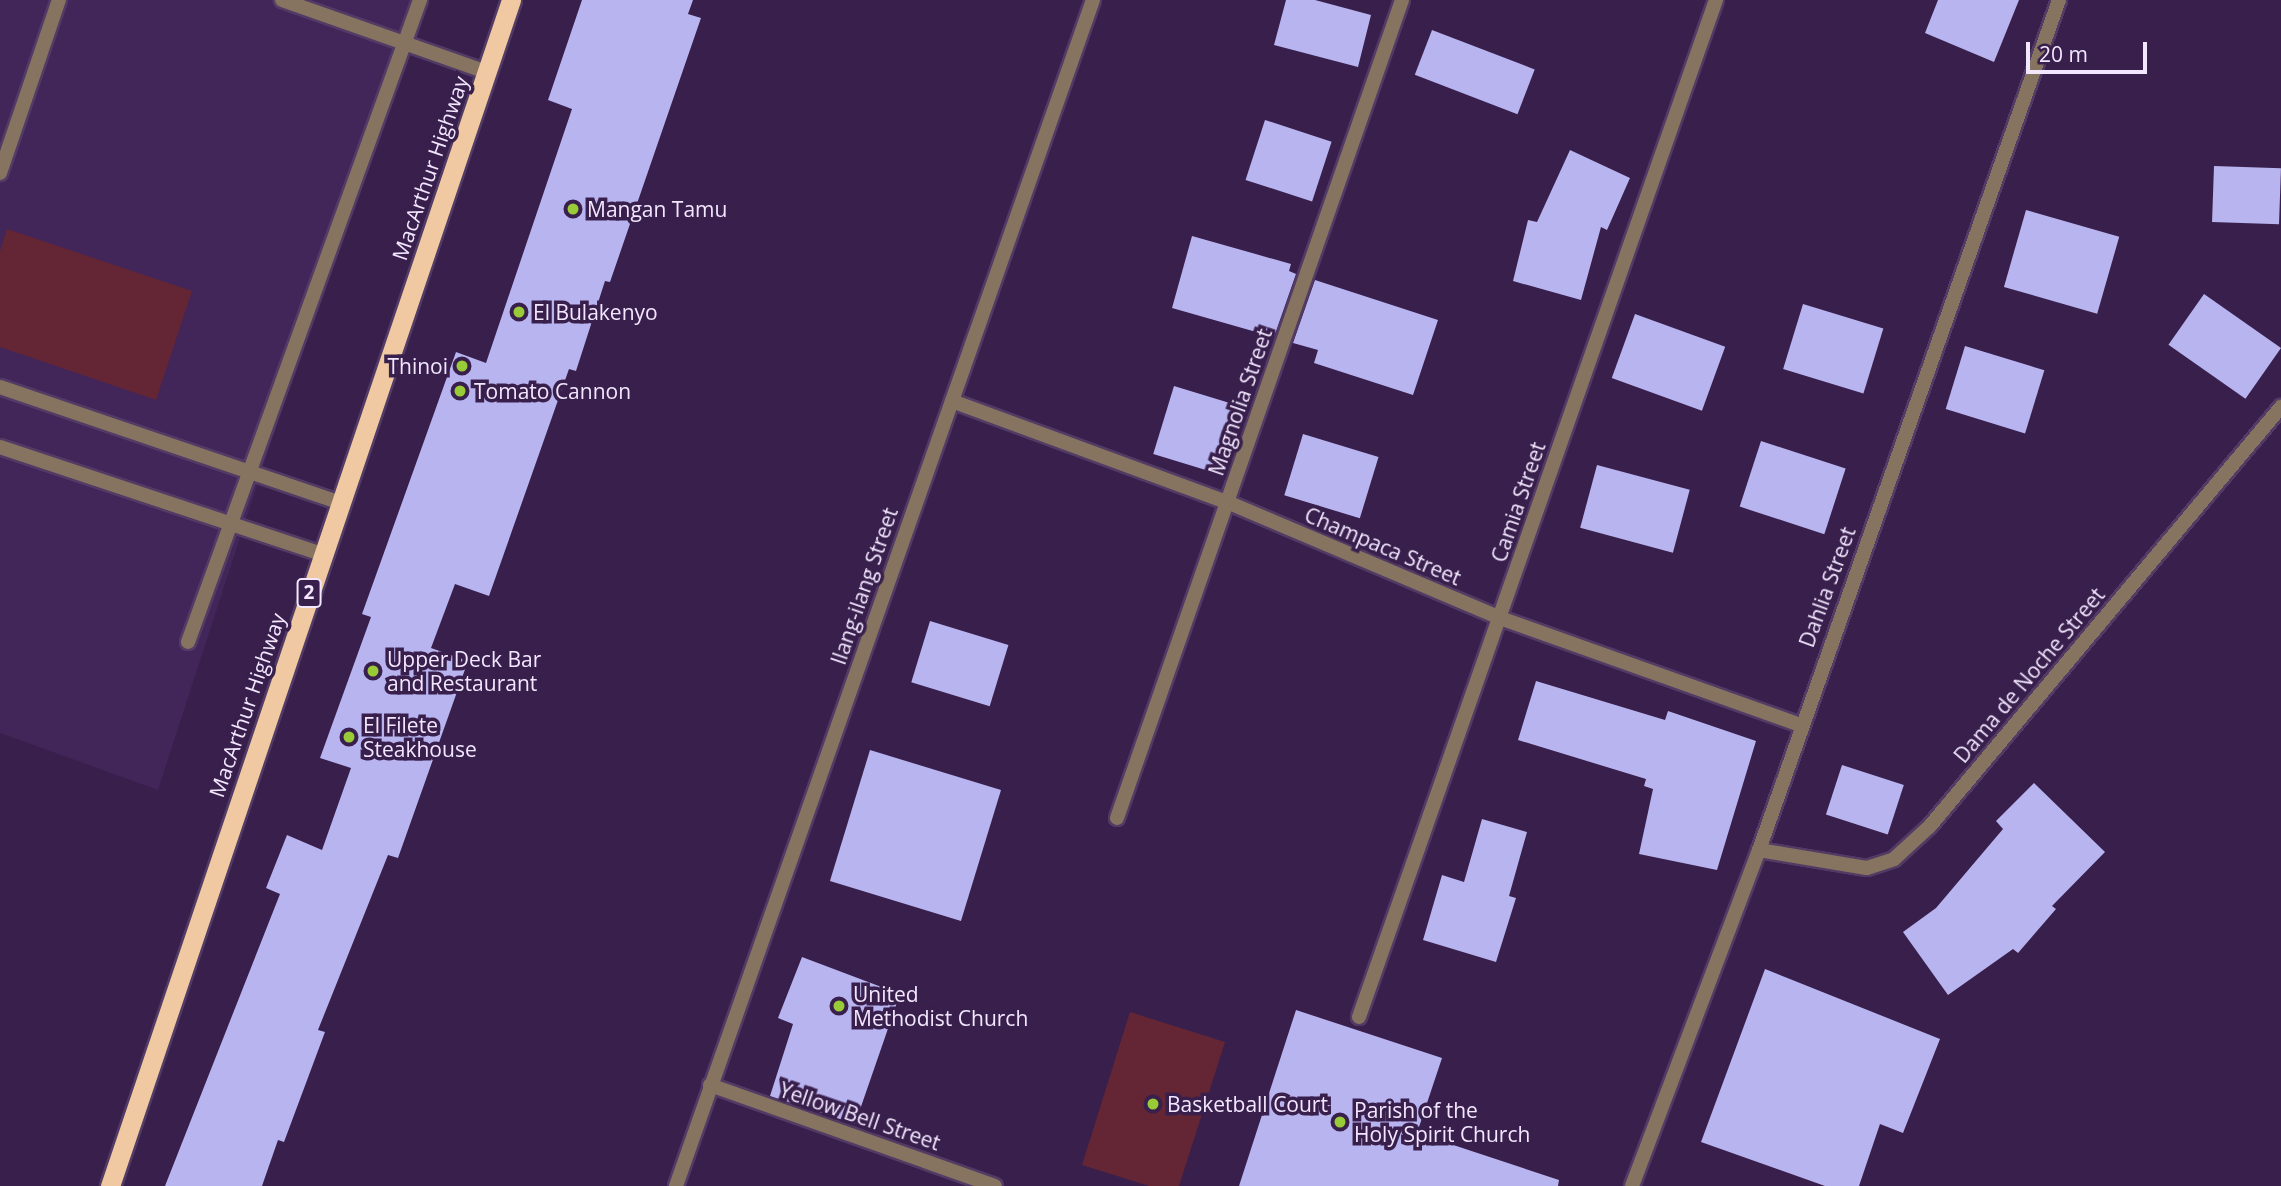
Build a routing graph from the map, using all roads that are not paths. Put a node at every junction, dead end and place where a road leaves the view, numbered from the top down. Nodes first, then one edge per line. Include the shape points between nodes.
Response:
1 (59, 0) edge
2 (282, 0) edge
3 (420, 0) edge
4 (511, 0) edge
5 (1093, 0) edge
6 (1402, 0) edge
7 (1716, 0) edge
8 (2059, 0) edge
9 (406, 43) junction
10 (487, 72) junction
11 (0, 173) edge
12 (0, 387) edge
13 (951, 401) junction
14 (2281, 407) edge
15 (0, 447) edge
16 (251, 471) junction
17 (1227, 502) junction
18 (340, 503) junction
19 (232, 524) junction
20 (322, 554) junction
21 (1500, 618) junction
22 (188, 642) dead end
23 (1800, 725) junction
24 (1117, 818) dead end
25 (1759, 850) junction
26 (1359, 1017) dead end
27 (710, 1085) junction
28 (110, 1186) edge
29 (676, 1186) edge
30 (995, 1186) edge
31 (1632, 1186) edge

1 - 11 street
2 - 9 street
3 - 9 street
4 - 10 highway, MacArthur Highway / 2
5 - 13 street, Ilang-ilang Street
6 - 17 street, Magnolia Street
7 - 21 street, Camia Street
8 - 23 street, Dahlia Street
9 - 10 street
9 - 16 street
10 - 18 highway, MacArthur Highway / 2
12 - 16 street
13 - 17 street, Champaca Street
13 - 27 street, Ilang-ilang Street
14 - 25 street, Dama de Noche Street via 1930,825 1894,859 1867,868
15 - 19 street
16 - 18 street
16 - 19 street
17 - 21 street, Champaca Street
17 - 24 street, Magnolia Street
18 - 20 highway, MacArthur Highway / 2
19 - 20 street
19 - 22 street
20 - 28 highway, MacArthur Highway / 2
21 - 23 street, Champaca Street
21 - 26 street, Camia Street
23 - 25 street, Dahlia Street
25 - 31 street, Dahlia Street
27 - 29 street, Ilang-ilang Street
27 - 30 street, Yellow Bell Street

